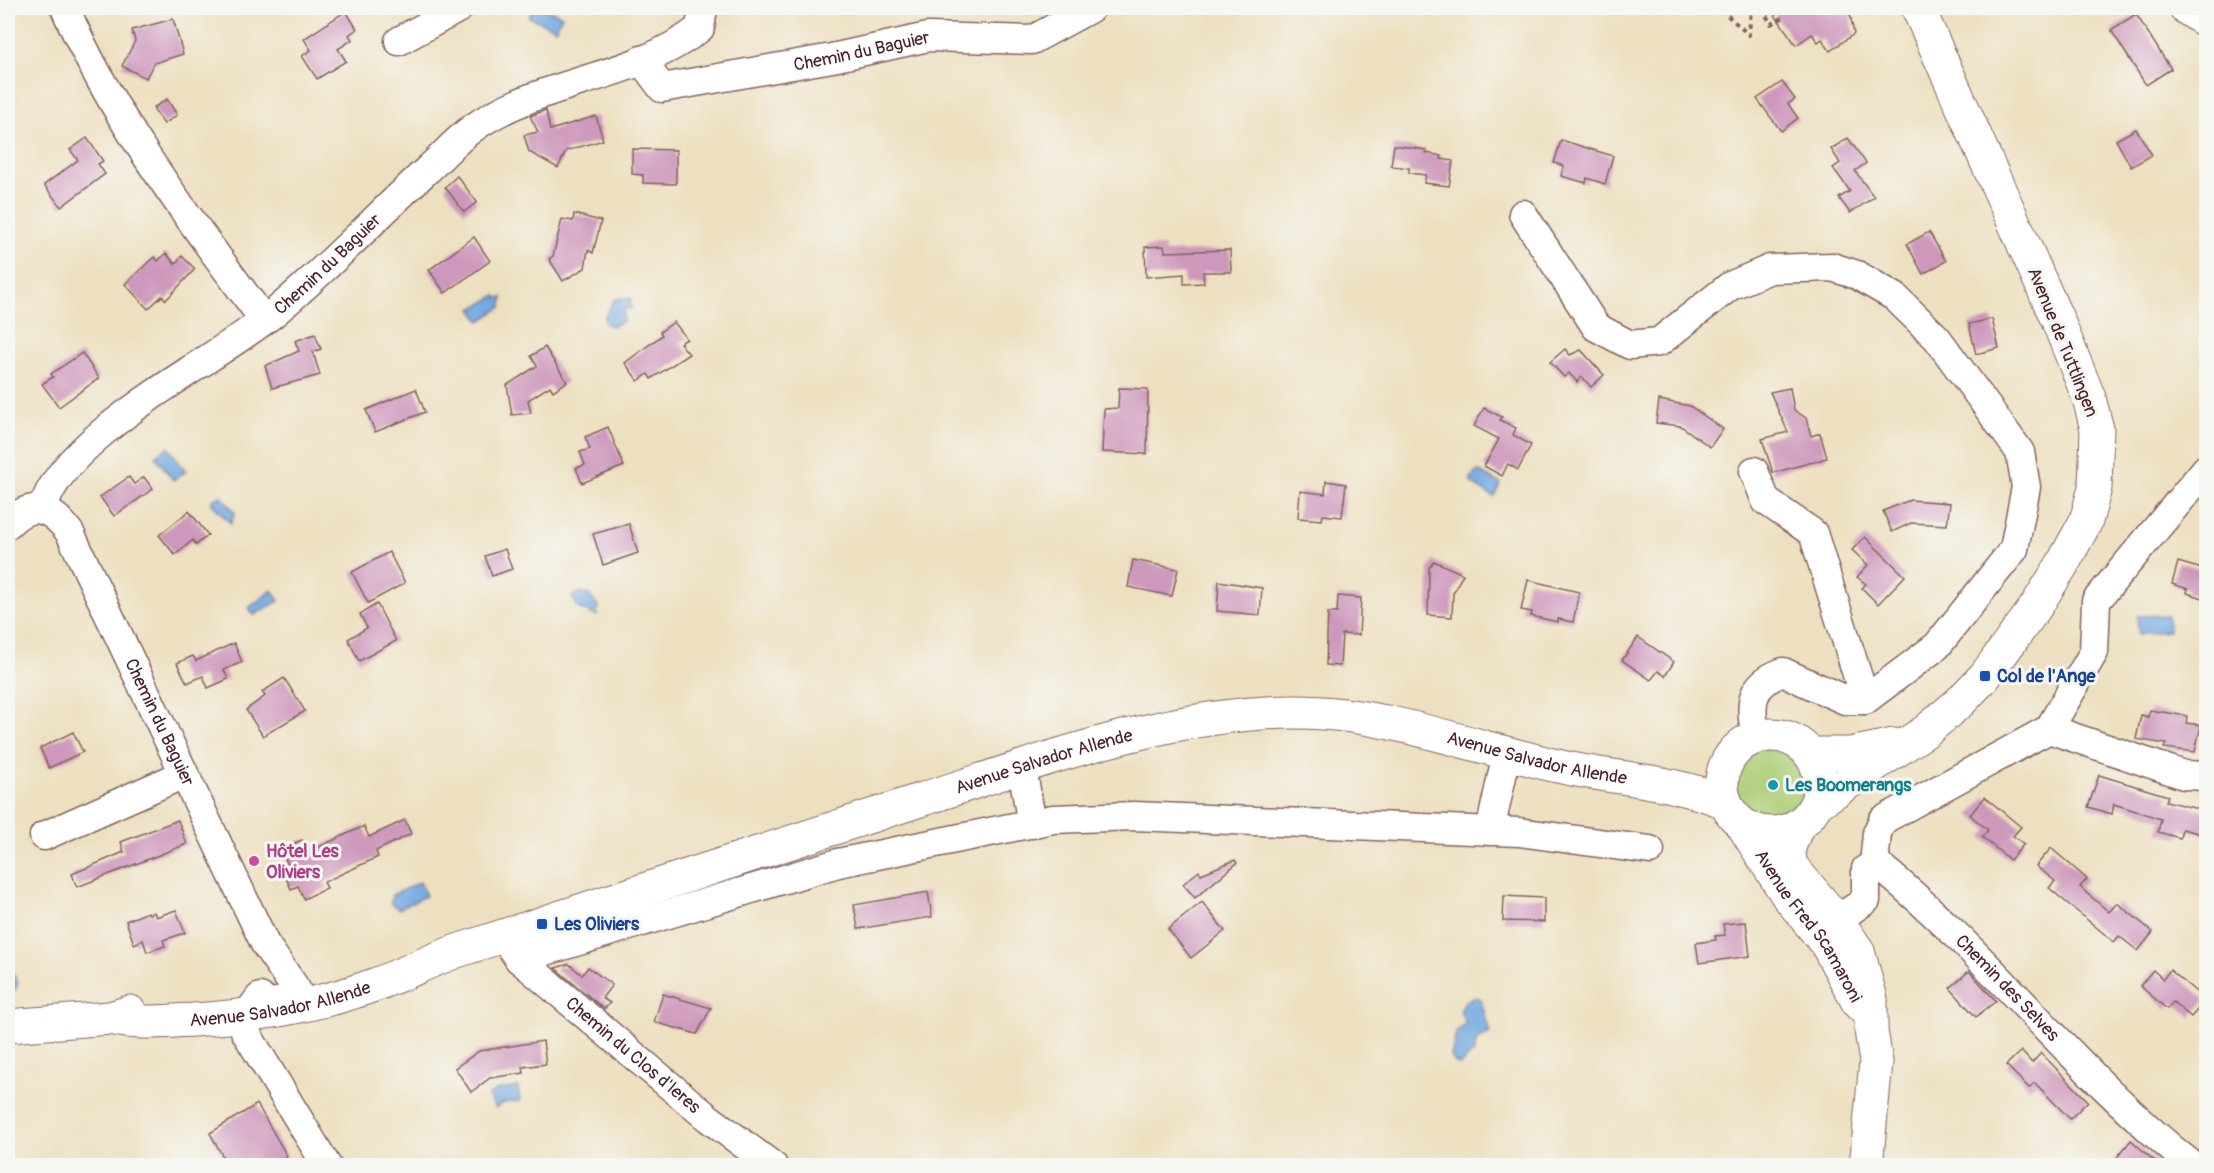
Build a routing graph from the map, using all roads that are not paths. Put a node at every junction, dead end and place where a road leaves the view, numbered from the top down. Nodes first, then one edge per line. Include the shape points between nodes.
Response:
1 (65, 8) edge
2 (459, 8) edge
3 (703, 8) edge
4 (1091, 8) edge
5 (1918, 8) edge
6 (2186, 8) edge
7 (2206, 21) edge
8 (399, 41) dead end
9 (641, 60) junction
10 (1523, 214) dead end
11 (264, 320) junction
12 (2206, 469) edge
13 (1754, 471) dead end
14 (43, 509) junction
15 (8, 524) edge
16 (1865, 700) junction
17 (2049, 729) junction
18 (1910, 742) junction
19 (1743, 747) junction
20 (1507, 753) junction
21 (1810, 753) junction
22 (1023, 768) junction
23 (184, 774) junction
24 (2206, 776) edge
25 (1661, 782) junction
26 (1733, 813) junction
27 (1807, 815) junction
28 (1032, 824) junction
29 (1490, 831) junction
30 (44, 836) dead end
31 (1650, 850) dead end
32 (1874, 865) junction
33 (1787, 895) junction
34 (1837, 920) junction
35 (511, 948) junction
36 (272, 1002) junction
37 (110, 1018) junction
38 (8, 1026) edge
39 (1871, 1030) junction
40 (327, 1166) edge
41 (773, 1166) edge
42 (1866, 1166) edge
43 (2193, 1166) edge

1 - 11 street via 156,174
2 - 8 street
3 - 9 street, Chemin du Baguier via 700,28 682,42
4 - 9 street, Chemin du Baguier via 1032,40 928,38 662,88
5 - 18 main road, Avenue de Tuttlingen via 2090,398 2098,458 2096,488 2086,521 2035,608 2008,647 1960,702
6 - 7 main road
9 - 11 street, Chemin du Baguier via 544,92 474,128
10 - 16 street via 1596,327 1630,345 1659,342 1730,286 1770,269 1832,267 1857,275 1895,297 1937,338 2020,452 2026,488 2014,549 1937,646
11 - 14 street, Chemin du Baguier via 165,386 76,456 47,492
12 - 17 street via 2096,601 2094,652
13 - 16 street via 1766,501 1813,533
14 - 15 street via 26,510
14 - 23 street, Chemin du Baguier via 54,514 70,533
16 - 19 street via 1845,700 1783,672 1769,677 1757,686
17 - 24 street via 2184,775
17 - 32 street via 1883,820 1877,833
18 - 21 main road, Avenue de Tuttlingen via 1851,754
18 - 27 main road, Avenue de Tuttlingen
19 - 21 main road via 1770,735 1799,743
19 - 25 main road, Avenue Salvador Allende
19 - 26 main road via 1722,779
20 - 22 main road, Avenue Salvador Allende via 1410,728 1301,712 1194,720 1124,736
20 - 25 main road, Avenue Salvador Allende via 1601,776
20 - 29 street
21 - 27 main road via 1820,778
22 - 28 street
22 - 35 main road, Avenue Salvador Allende
23 - 30 street
23 - 36 street, Chemin du Baguier via 265,944
25 - 26 main road, Avenue Salvador Allende
26 - 27 main road via 1769,834 1784,832
26 - 33 main road, Avenue Fred Scamaroni
27 - 34 main road, Avenue Fred Scamaroni via 1788,850 1791,866
28 - 29 street via 1053,819 1135,816
28 - 35 street via 838,862
29 - 31 street
32 - 34 street via 1866,869 1866,900
32 - 43 street, Chemin des Selves via 1924,903 2095,1076
33 - 34 street via 1801,898 1825,922
33 - 39 main road, Avenue Fred Scamaroni via 1826,943
34 - 39 main road, Avenue Fred Scamaroni via 1858,951 1871,999
35 - 36 main road, Avenue Salvador Allende via 444,956
35 - 41 street, Chemin du Clos d'Ieres via 707,1117
36 - 37 main road, Avenue Salvador Allende via 132,1011
36 - 37 main road, Avenue Salvador Allende via 211,1018 132,1023
36 - 40 street, Chemin du Baguier via 245,1031
37 - 38 main road, Avenue Salvador Allende
39 - 42 main road, Avenue Fred Scamaroni via 1876,1062

